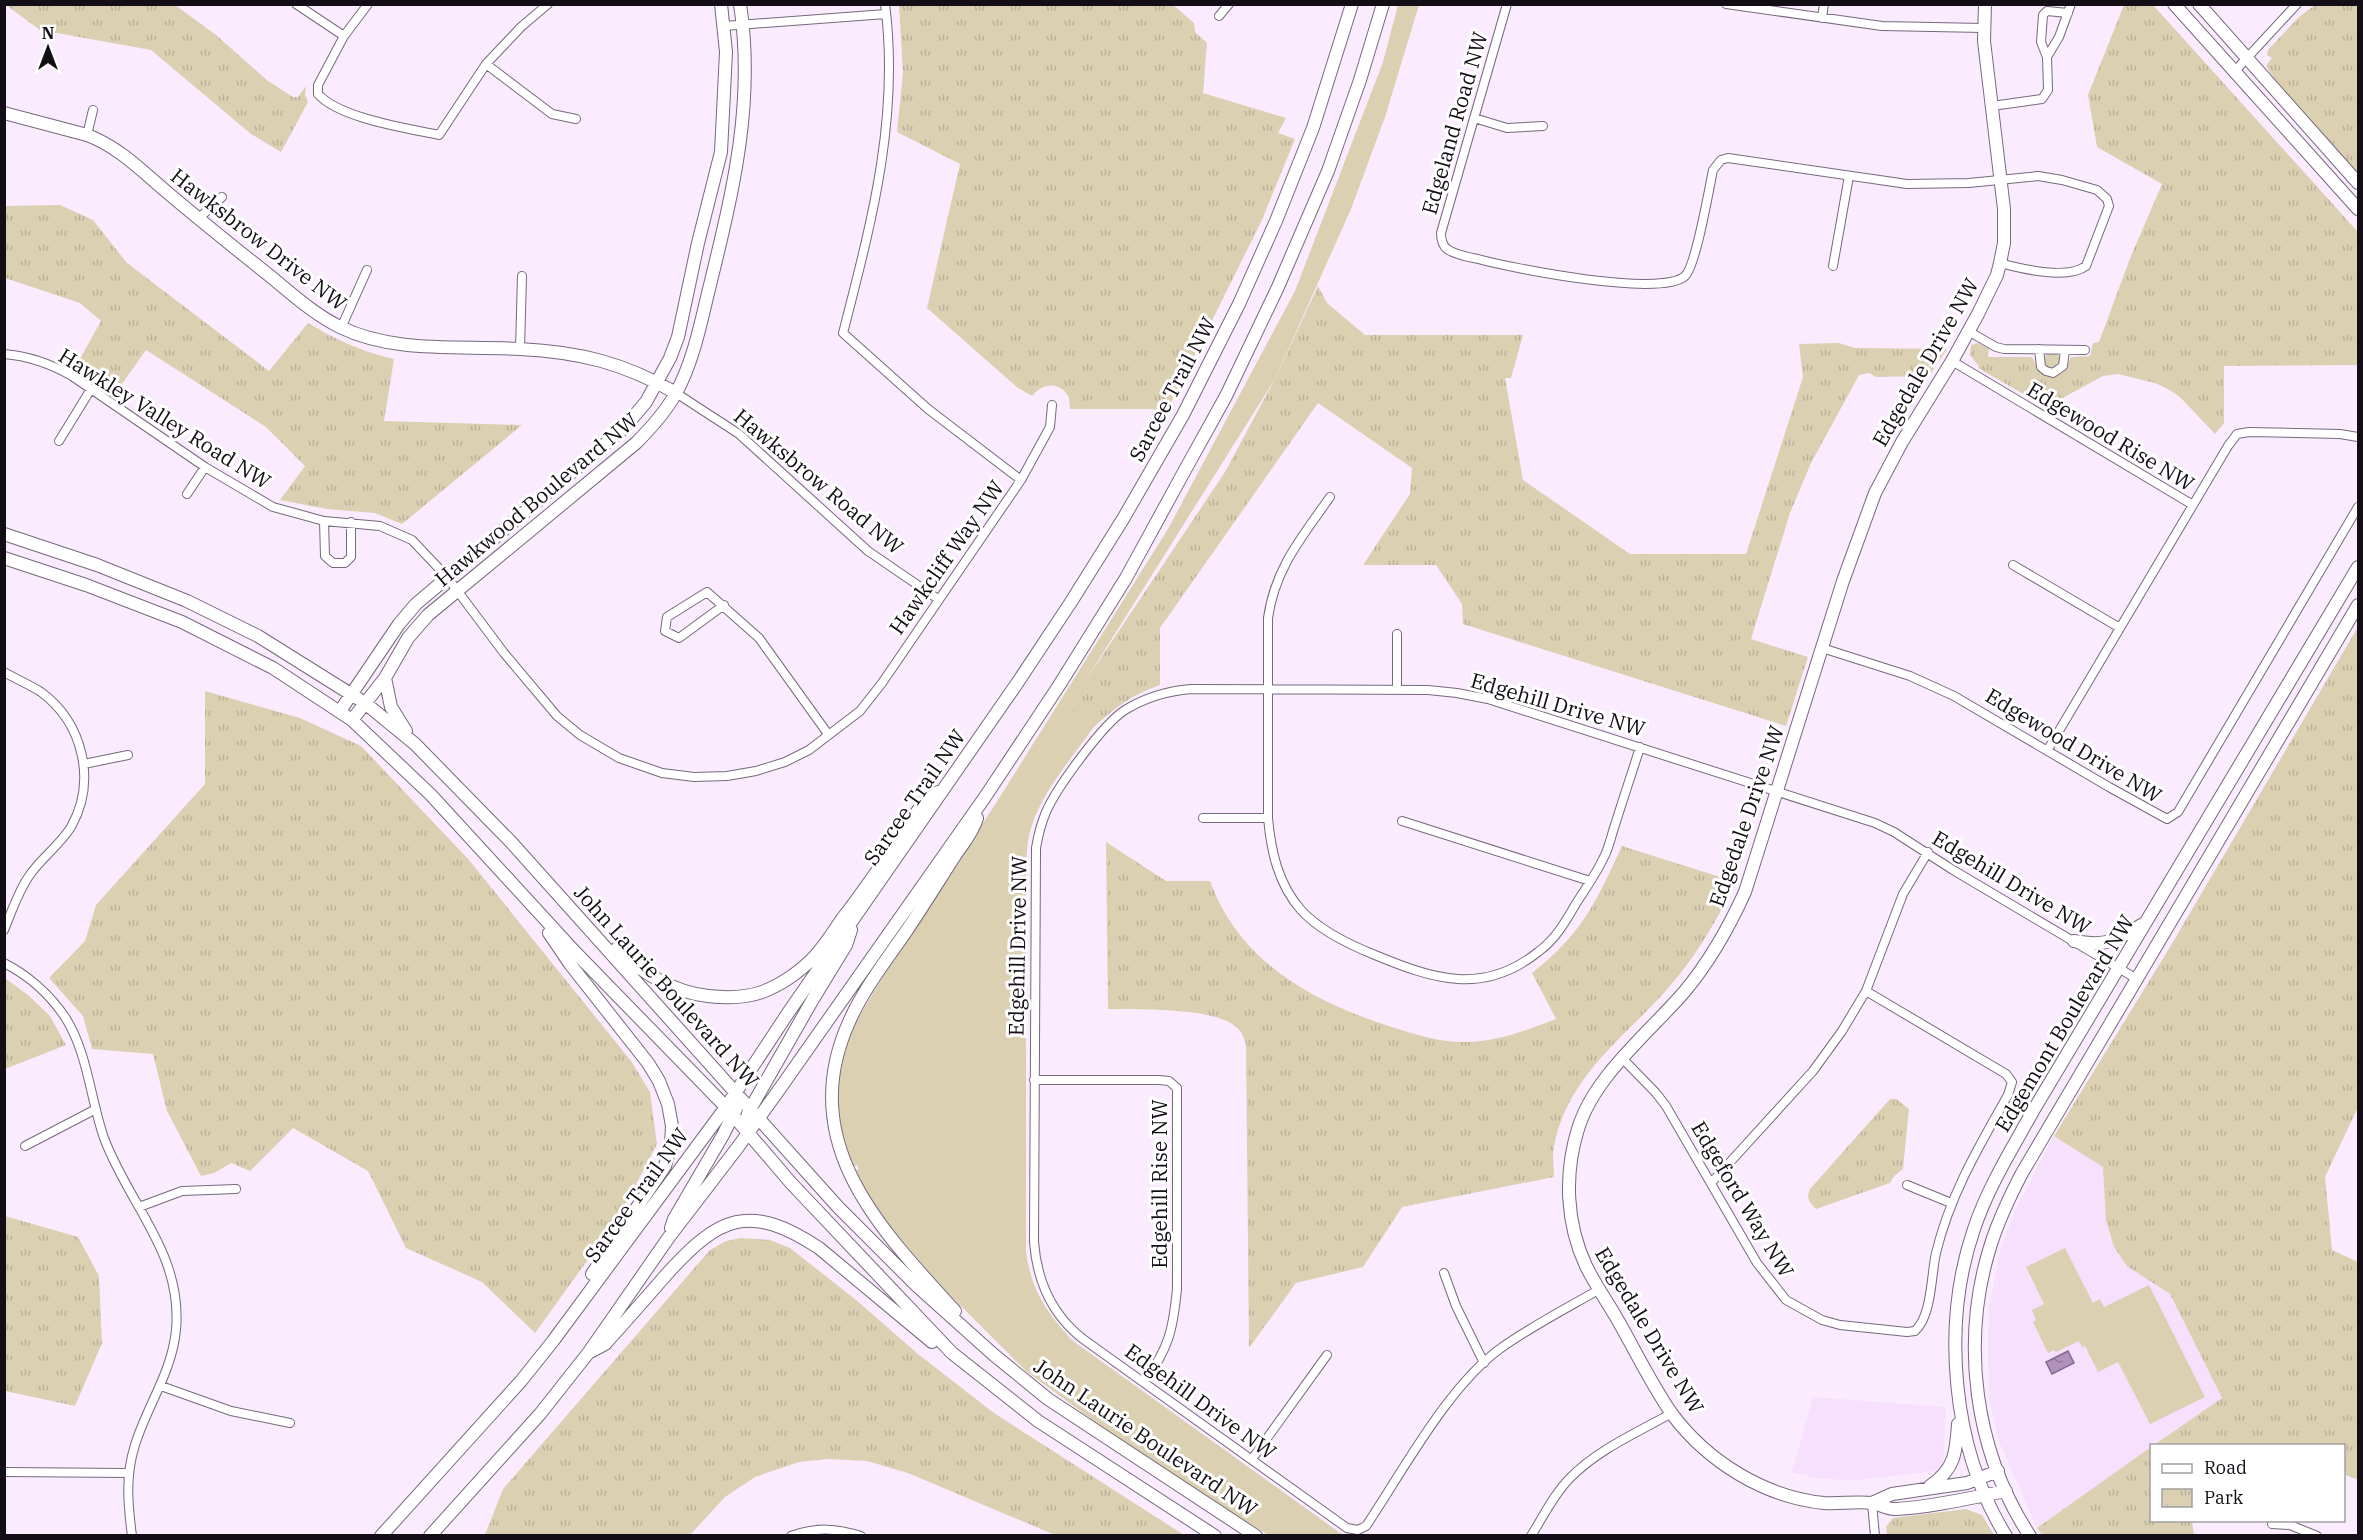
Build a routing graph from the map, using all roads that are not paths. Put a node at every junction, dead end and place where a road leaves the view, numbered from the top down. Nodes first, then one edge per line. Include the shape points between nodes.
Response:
1 (296, 4) edge
2 (368, 4) edge
3 (548, 4) edge
4 (721, 4) edge
5 (740, 4) edge
6 (885, 4) edge
7 (1229, 4) edge
8 (1352, 4) edge
9 (1383, 4) edge
10 (1507, 4) edge
11 (1726, 4) edge
12 (1824, 4) edge
13 (1985, 4) edge
14 (2174, 4) edge
15 (2199, 4) edge
16 (2297, 4) edge
17 (2069, 9) edge
18 (886, 14) junction
19 (1219, 16) dead end
20 (1822, 18) junction
21 (743, 25) junction
22 (724, 26) junction
23 (1983, 28) junction
24 (344, 36) junction
25 (2047, 57) junction
26 (2247, 58) junction
27 (486, 64) junction
28 (2234, 72) junction
29 (1992, 106) junction
30 (93, 110) dead end
31 (4, 112) edge
32 (1474, 118) junction
33 (576, 119) dead end
34 (1543, 126) dead end
35 (87, 135) junction
36 (1849, 176) junction
37 (2001, 179) junction
38 (2358, 183) edge
39 (222, 197) dead end
40 (2358, 209) edge
41 (198, 219) junction
42 (2001, 263) junction
43 (1833, 266) dead end
44 (368, 270) dead end
45 (522, 276) dead end
46 (341, 328) junction
47 (1968, 331) junction
48 (520, 349) junction
49 (2039, 349) junction
50 (2065, 350) junction
51 (2085, 350) dead end
52 (4, 354) edge
53 (1952, 362) junction
54 (657, 382) junction
55 (91, 389) junction
56 (676, 393) junction
57 (1052, 405) dead end
58 (2358, 437) edge
59 (59, 441) dead end
60 (205, 467) junction
61 (1021, 480) junction
62 (187, 494) dead end
63 (1330, 497) dead end
64 (2193, 505) junction
65 (2358, 507) edge
66 (324, 521) junction
67 (351, 522) junction
68 (4, 534) edge
69 (4, 558) edge
70 (2013, 565) dead end
71 (2358, 567) edge
72 (447, 577) junction
73 (458, 591) junction
74 (938, 599) junction
75 (724, 605) junction
76 (2358, 605) edge
77 (2120, 628) junction
78 (1397, 634) dead end
79 (1822, 648) junction
80 (4, 672) edge
81 (385, 678) junction
82 (1397, 690) junction
83 (1268, 691) junction
84 (352, 694) junction
85 (365, 703) junction
86 (340, 711) junction
87 (352, 720) junction
88 (828, 734) junction
89 (415, 744) junction
90 (1640, 747) junction
91 (2047, 751) junction
92 (128, 755) dead end
93 (84, 764) junction
94 (946, 786) junction
95 (1776, 791) junction
96 (985, 797) junction
97 (1203, 818) dead end
98 (1268, 818) junction
99 (1402, 821) dead end
100 (1928, 852) junction
101 (1590, 881) junction
102 (528, 902) junction
103 (572, 908) junction
104 (855, 918) junction
105 (2146, 921) junction
106 (4, 930) edge
107 (2074, 941) junction
108 (4, 963) edge
109 (2120, 968) junction
110 (2137, 979) junction
111 (1866, 991) junction
112 (1623, 1059) junction
113 (1034, 1080) junction
114 (735, 1092) junction
115 (96, 1109) junction
116 (729, 1111) junction
117 (754, 1113) junction
118 (748, 1132) junction
119 (25, 1146) dead end
120 (1711, 1183) junction
121 (1907, 1185) dead end
122 (236, 1189) dead end
123 (1951, 1203) junction
124 (139, 1207) junction
125 (669, 1238) junction
126 (1444, 1274) dead end
127 (1600, 1289) junction
128 (968, 1332) junction
129 (553, 1341) junction
130 (589, 1352) junction
131 (952, 1353) junction
132 (1327, 1355) dead end
133 (1484, 1363) junction
134 (1144, 1382) junction
135 (160, 1386) junction
136 (1959, 1408) junction
137 (1672, 1413) junction
138 (290, 1422) dead end
139 (1252, 1459) junction
140 (4, 1472) edge
141 (1998, 1472) junction
142 (129, 1473) junction
143 (1977, 1480) junction
144 (1926, 1488) junction
145 (2006, 1491) junction
146 (1984, 1495) junction
147 (1872, 1503) junction
148 (2272, 1524) dead end
149 (132, 1536) edge
150 (381, 1536) edge
151 (430, 1536) edge
152 (791, 1536) edge
153 (861, 1536) edge
154 (1215, 1536) edge
155 (1256, 1536) edge
156 (1531, 1536) edge
157 (1875, 1536) edge
158 (2006, 1536) edge
159 (2030, 1536) edge
160 (2317, 1536) edge

1 - 24 street
2 - 24 street
3 - 27 street
4 - 22 main road, Hawkwood Boulevard NW
5 - 21 main road, Hawkwood Boulevard NW
6 - 18 street, Hawkcliff Way NW
7 - 19 street
8 - 94 main road, Sarcee Trail NW via 1313,128 1276,222 1183,415 1071,602
9 - 96 main road via 1328,171 1226,396 1126,578
10 - 32 street, Edgeland Road NW
11 - 20 street
12 - 20 street
13 - 23 main road, Edgedale Drive NW
14 - 28 main road
15 - 26 main road
16 - 26 street
17 - 25 street
17 - 25 street via 2043,15 2041,42
18 - 21 street
18 - 61 street, Hawkcliff Way NW via 890,62 886,133 873,216 843,333 928,409
20 - 23 street via 1882,26
21 - 22 street
21 - 56 main road, Hawkwood Boulevard NW via 740,154 695,345
22 - 54 main road, Hawkwood Boulevard NW via 721,152 678,337
23 - 29 main road, Edgedale Drive NW
24 - 27 street via 318,85 318,94 326,103 373,121 439,135
25 - 29 street via 2048,90 2044,97
26 - 28 street
26 - 38 main road
27 - 33 street via 552,114
28 - 40 main road
29 - 37 main road, Edgedale Drive NW
30 - 35 street
31 - 35 main road, Hawksbrow Drive NW
32 - 34 street via 1507,128
32 - 36 street, Edgeland Road NW via 1440,233 1444,246 1453,253 1506,267 1567,278 1653,283 1685,277 1692,263 1713,170 1721,160
35 - 41 main road, Hawksbrow Drive NW via 120,152
36 - 37 street, Edgeland Road NW via 1931,185
36 - 43 street
37 - 42 main road, Edgedale Drive NW via 2005,224
37 - 42 street, Edgeland Road NW via 2038,176 2062,180 2097,190 2109,206 2084,268 2025,270
39 - 41 street
41 - 46 main road, Hawksbrow Drive NW
42 - 47 main road, Edgedale Drive NW
44 - 46 street
45 - 48 street
46 - 48 main road, Hawksbrow Drive NW via 377,340 426,347
47 - 49 street via 1996,347
47 - 53 main road, Edgedale Drive NW
48 - 54 main road, Hawksbrow Drive NW via 591,358 626,367
49 - 50 street
49 - 50 street via 2042,367 2053,373 2063,366
50 - 51 street
52 - 55 street, Hawkley Valley Road NW via 55,366
53 - 64 street, Edgewood Rise NW
53 - 79 main road, Edgedale Drive NW via 1875,493
54 - 56 main road, Hawksbrow Drive NW
54 - 72 main road, Hawkwood Boulevard NW via 624,428
55 - 59 street
55 - 60 street, Hawkley Valley Road NW
56 - 73 main road, Hawkwood Boulevard NW via 663,415 636,443
56 - 74 street, Hawksbrow Road NW via 739,434 868,551
57 - 61 street via 1050,427
58 - 64 street via 2237,434
60 - 62 street
60 - 66 street, Hawkley Valley Road NW via 273,507
61 - 74 street, Hawkcliff Way NW
63 - 83 street via 1292,550 1276,582 1268,618
64 - 77 street, Edgewood Rise NW
65 - 91 street, Edgewood Drive NW via 2172,817 2161,818
66 - 67 street, Hawkley Valley Road NW
66 - 67 street via 325,556 333,562 345,563 351,557
67 - 72 street, Hawkley Valley Road NW via 380,526 412,540
68 - 84 main road, John Laurie Boulevard NW via 187,601 258,636
69 - 86 main road, John Laurie Boulevard NW via 182,622 273,668
70 - 77 street
71 - 105 main road, Edgemont Boulevard NW
72 - 73 street, Hawkley Valley Road NW
72 - 84 main road, Hawkwood Boulevard NW via 399,624
73 - 81 main road, Hawkwood Boulevard NW via 428,615 408,638
73 - 88 street, Hawkcliff Way NW via 557,716 619,758 662,773 727,776 785,762 809,750
74 - 88 street, Hawkcliff Way NW via 860,711
75 - 75 street via 706,592 667,617 665,631 679,638
75 - 88 street via 759,638
76 - 110 main road, Edgemont Boulevard NW
77 - 91 street, Edgewood Rise NW
78 - 82 street
79 - 91 street, Edgewood Drive NW via 1931,685
79 - 95 main road, Edgedale Drive NW
80 - 93 street via 40,692 68,720
81 - 85 main road, Hawkwood Boulevard NW
81 - 89 main road via 391,707
82 - 83 street, Edgehill Drive NW
82 - 90 street, Edgehill Drive NW via 1458,693 1488,699
83 - 98 street
83 - 113 street, Edgehill Drive NW via 1191,689 1144,700 1123,711 1100,733 1055,796 1046,813 1035,858
84 - 85 main road, John Laurie Boulevard NW
84 - 86 main road, Hawkwood Boulevard NW
85 - 87 main road, Hawkwood Boulevard NW
85 - 89 main road, John Laurie Boulevard NW
86 - 87 main road, John Laurie Boulevard NW
87 - 102 main road, John Laurie Boulevard NW via 406,770
89 - 103 main road, John Laurie Boulevard NW
90 - 95 street, Edgehill Drive NW
90 - 101 street via 1604,858
92 - 93 street
93 - 106 street via 84,797 71,826 30,874
94 - 103 main road via 923,803 815,956 800,970 762,992 724,998 680,990 661,982 627,959
94 - 104 main road, Sarcee Trail NW
95 - 100 street, Edgehill Drive NW via 1875,823
95 - 112 main road, Edgedale Drive NW via 1745,892 1719,944 1686,990
96 - 117 main road
96 - 128 main road via 976,824 849,1021 832,1071 831,1098 836,1139 853,1182 873,1216 966,1324
97 - 98 street
98 - 101 street via 1280,875 1302,910 1347,943 1439,978 1483,978 1529,959 1556,935
99 - 101 street
100 - 107 street, Edgehill Drive NW
100 - 111 street via 1904,894
102 - 116 main road, John Laurie Boulevard NW
102 - 129 main road via 570,964 648,1063 668,1104 672,1126 665,1166 570,1306
103 - 114 main road, John Laurie Boulevard NW
104 - 114 main road, Sarcee Trail NW
104 - 117 main road via 846,945 813,999
105 - 107 main road via 2106,944
105 - 109 main road, Edgemont Boulevard NW
107 - 109 street, Edgehill Drive NW
108 - 115 street via 33,982 65,1017 75,1034
109 - 110 street, Edgehill Drive NW
109 - 136 main road, Edgemont Boulevard NW via 2033,1111 1991,1186 1973,1230 1956,1320
110 - 141 main road, Edgemont Boulevard NW via 2022,1173 1996,1229 1985,1265 1976,1313 1975,1370 1984,1429
111 - 120 street via 1813,1071
111 - 123 street, Edgeford Way NW via 2006,1074 2012,1082
112 - 120 street, Edgeford Way NW via 1666,1106
112 - 127 main road, Edgedale Drive NW via 1590,1099 1570,1164 1570,1211 1576,1239 1586,1267
113 - 134 street, Edgehill Drive NW via 1034,1242 1043,1287 1072,1330
113 - 134 street, Edgehill Rise NW via 1159,1080 1169,1081 1177,1088 1175,1307 1165,1351
114 - 116 main road via 738,1103
114 - 117 main road, John Laurie Boulevard NW
115 - 119 street
115 - 124 street via 104,1137
116 - 118 main road, John Laurie Boulevard NW
116 - 125 main road via 723,1135 674,1219
116 - 129 main road, Sarcee Trail NW
117 - 118 main road via 746,1122
117 - 128 main road, John Laurie Boulevard NW via 838,1207
118 - 125 main road
118 - 131 main road, John Laurie Boulevard NW
120 - 123 street, Edgeford Way NW via 1757,1263 1786,1300 1822,1320 1866,1329 1907,1332 1915,1331 1923,1322 1935,1257
121 - 123 street
122 - 124 street via 182,1191
124 - 135 street via 166,1257 175,1293 174,1345
125 - 130 main road
126 - 133 street
127 - 133 street, Edgehill Drive NW via 1501,1348
127 - 137 main road, Edgedale Drive NW
128 - 155 main road, John Laurie Boulevard NW via 1048,1399
129 - 150 main road, Sarcee Trail NW
130 - 131 main road via 605,1344 704,1236 738,1221 758,1221 778,1225 819,1248 933,1343
130 - 151 main road via 540,1414
131 - 154 main road, John Laurie Boulevard NW via 1038,1421
132 - 139 street
133 - 139 street, Edgehill Drive NW via 1460,1387 1361,1530 1347,1528
134 - 139 street, Edgehill Drive NW
135 - 138 street via 231,1411
135 - 142 street via 135,1443
136 - 143 main road, Edgemont Boulevard NW
136 - 144 main road via 1952,1462 1942,1478
137 - 147 main road, Edgedale Drive NW via 1721,1463 1760,1485 1822,1503
137 - 156 street via 1604,1452 1575,1474
140 - 142 street
141 - 143 main road, Edgedale Drive NW
141 - 145 main road, Edgemont Boulevard NW
142 - 149 street
143 - 144 main road, Edgedale Drive NW
143 - 146 main road, Edgemont Boulevard NW
144 - 147 main road, Edgedale Drive NW via 1892,1494
145 - 146 main road, Edgedale Drive NW
145 - 159 main road, Edgemont Boulevard NW
146 - 147 main road, Edgedale Drive NW via 1893,1510
146 - 158 main road, Edgemont Boulevard NW
147 - 157 street
148 - 160 street via 2290,1525
152 - 153 street via 820,1528

